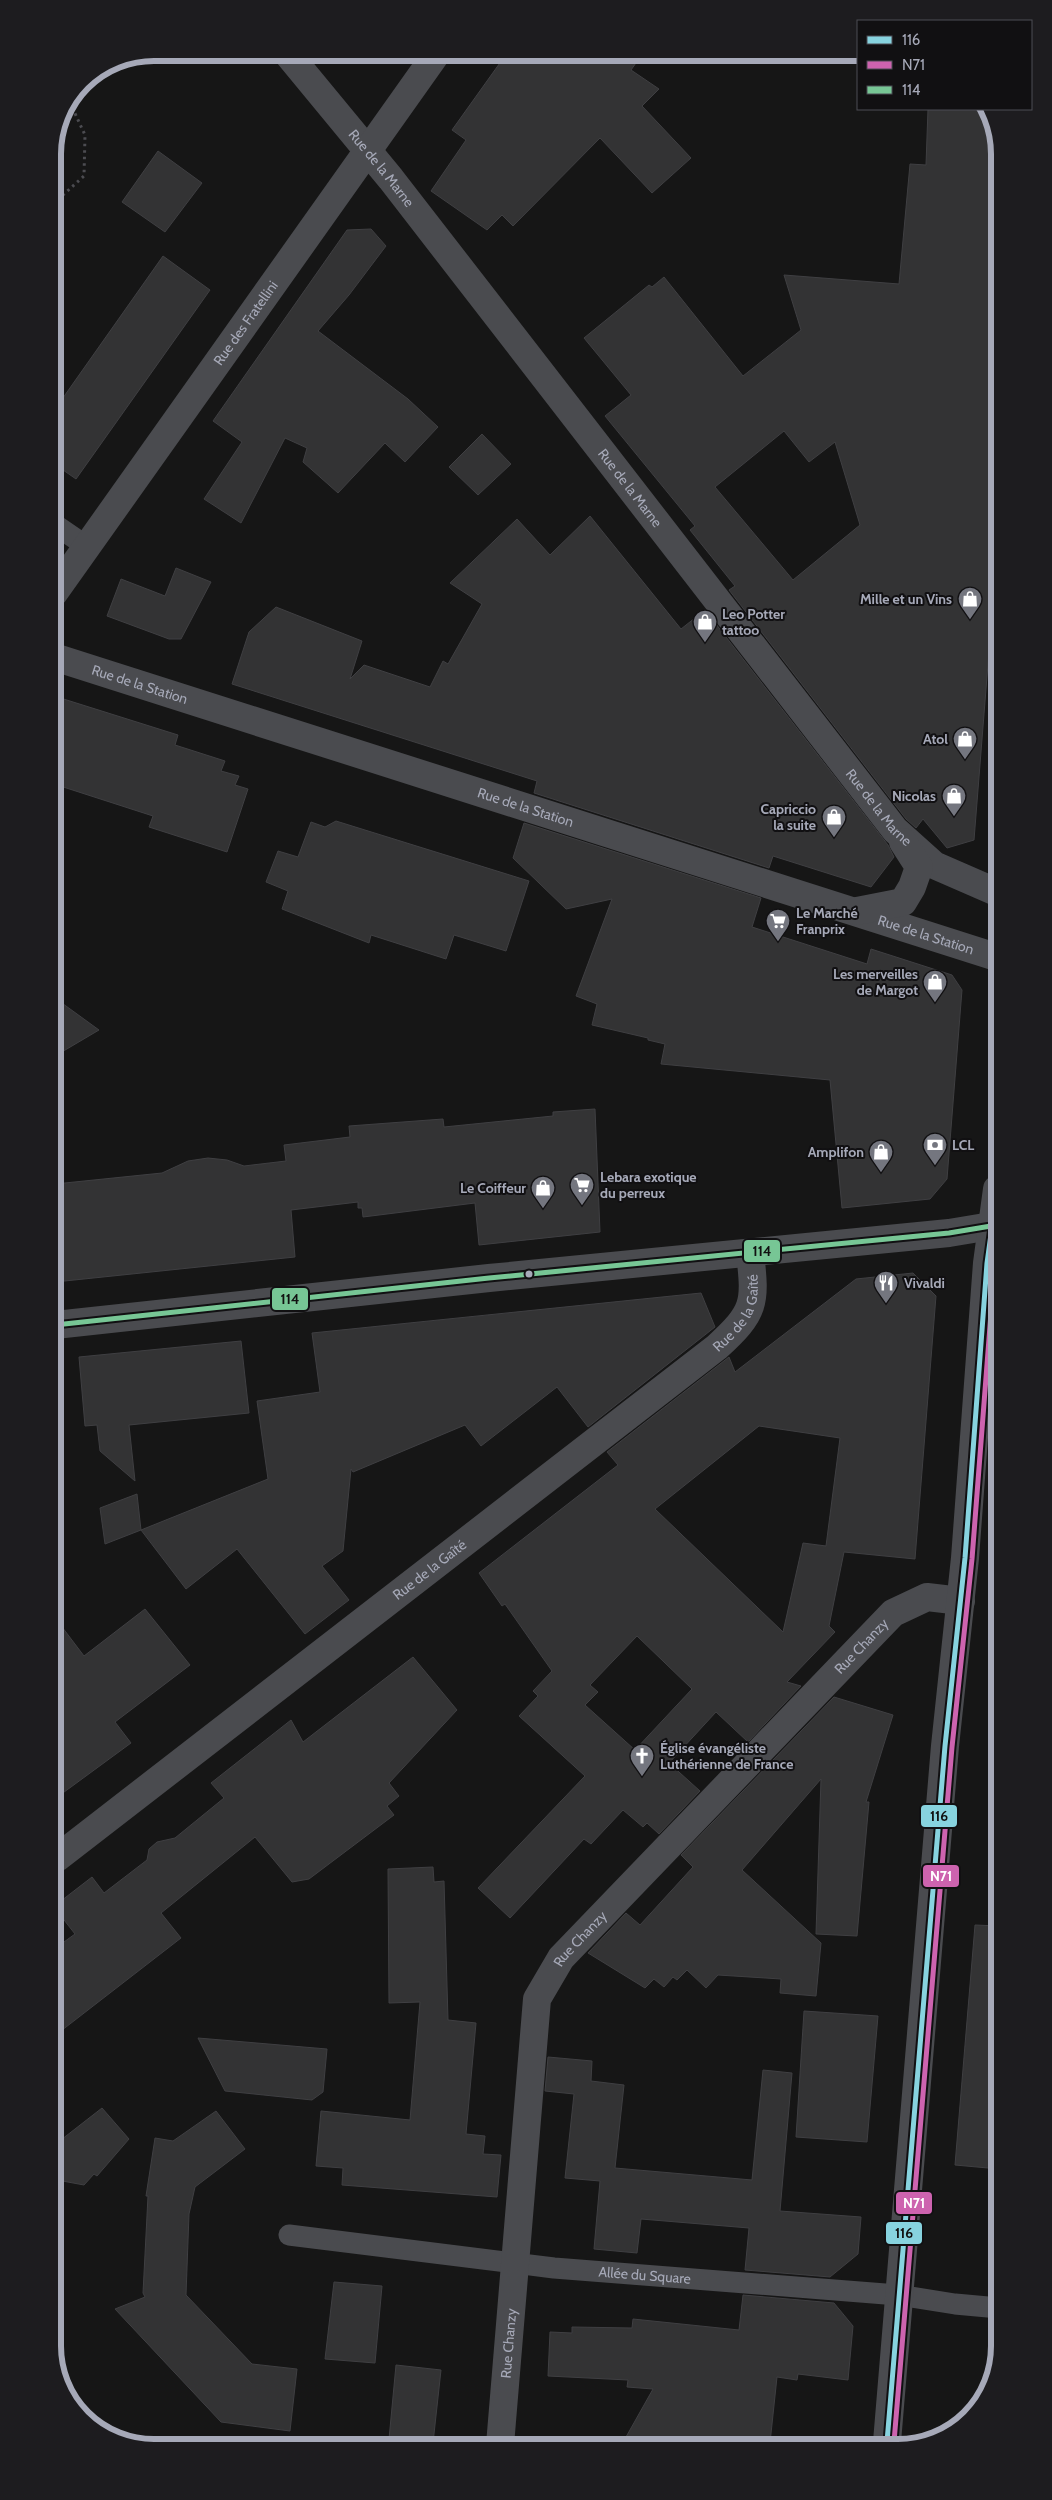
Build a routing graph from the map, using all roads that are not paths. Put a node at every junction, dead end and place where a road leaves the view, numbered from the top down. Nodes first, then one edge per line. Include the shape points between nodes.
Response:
1 (294, 61) edge
2 (431, 61) edge
3 (368, 150) junction
4 (61, 529) edge
5 (86, 546) junction
6 (61, 583) edge
7 (61, 659) edge
8 (895, 830) junction
9 (991, 890) edge
10 (856, 912) junction
11 (991, 955) edge
12 (991, 1226) edge
13 (750, 1253) junction
14 (991, 1259) edge
15 (61, 1324) edge
16 (961, 1601) junction
17 (61, 1855) edge
18 (289, 2235) dead end
19 (513, 2262) junction
20 (898, 2295) junction
21 (991, 2307) edge
22 (500, 2439) edge
23 (887, 2439) edge

1 - 3 street, Rue de la Marne
2 - 3 street, Rue des Fratellini
3 - 5 street, Rue des Fratellini
3 - 8 street, Rue de la Marne
4 - 5 lane
5 - 6 street, Rue des Fratellini
7 - 10 street, Rue de la Station
8 - 9 street, Rue de la Marne via 934,865
8 - 10 street via 919,868 912,887 903,902
10 - 11 street, Rue de la Station
12 - 13 street via 949,1233
13 - 15 street
13 - 17 street, Rue de la Gaîté via 755,1290 753,1304 745,1318 717,1347
14 - 16 street
16 - 19 street, Rue Chanzy via 927,1597 893,1613 561,1958 536,1999
16 - 20 street via 945,1746
18 - 19 lane, Allée du Square
19 - 20 lane, Allée du Square via 564,2269
19 - 22 street, Rue Chanzy
20 - 21 lane, Allée du Square
20 - 23 street

